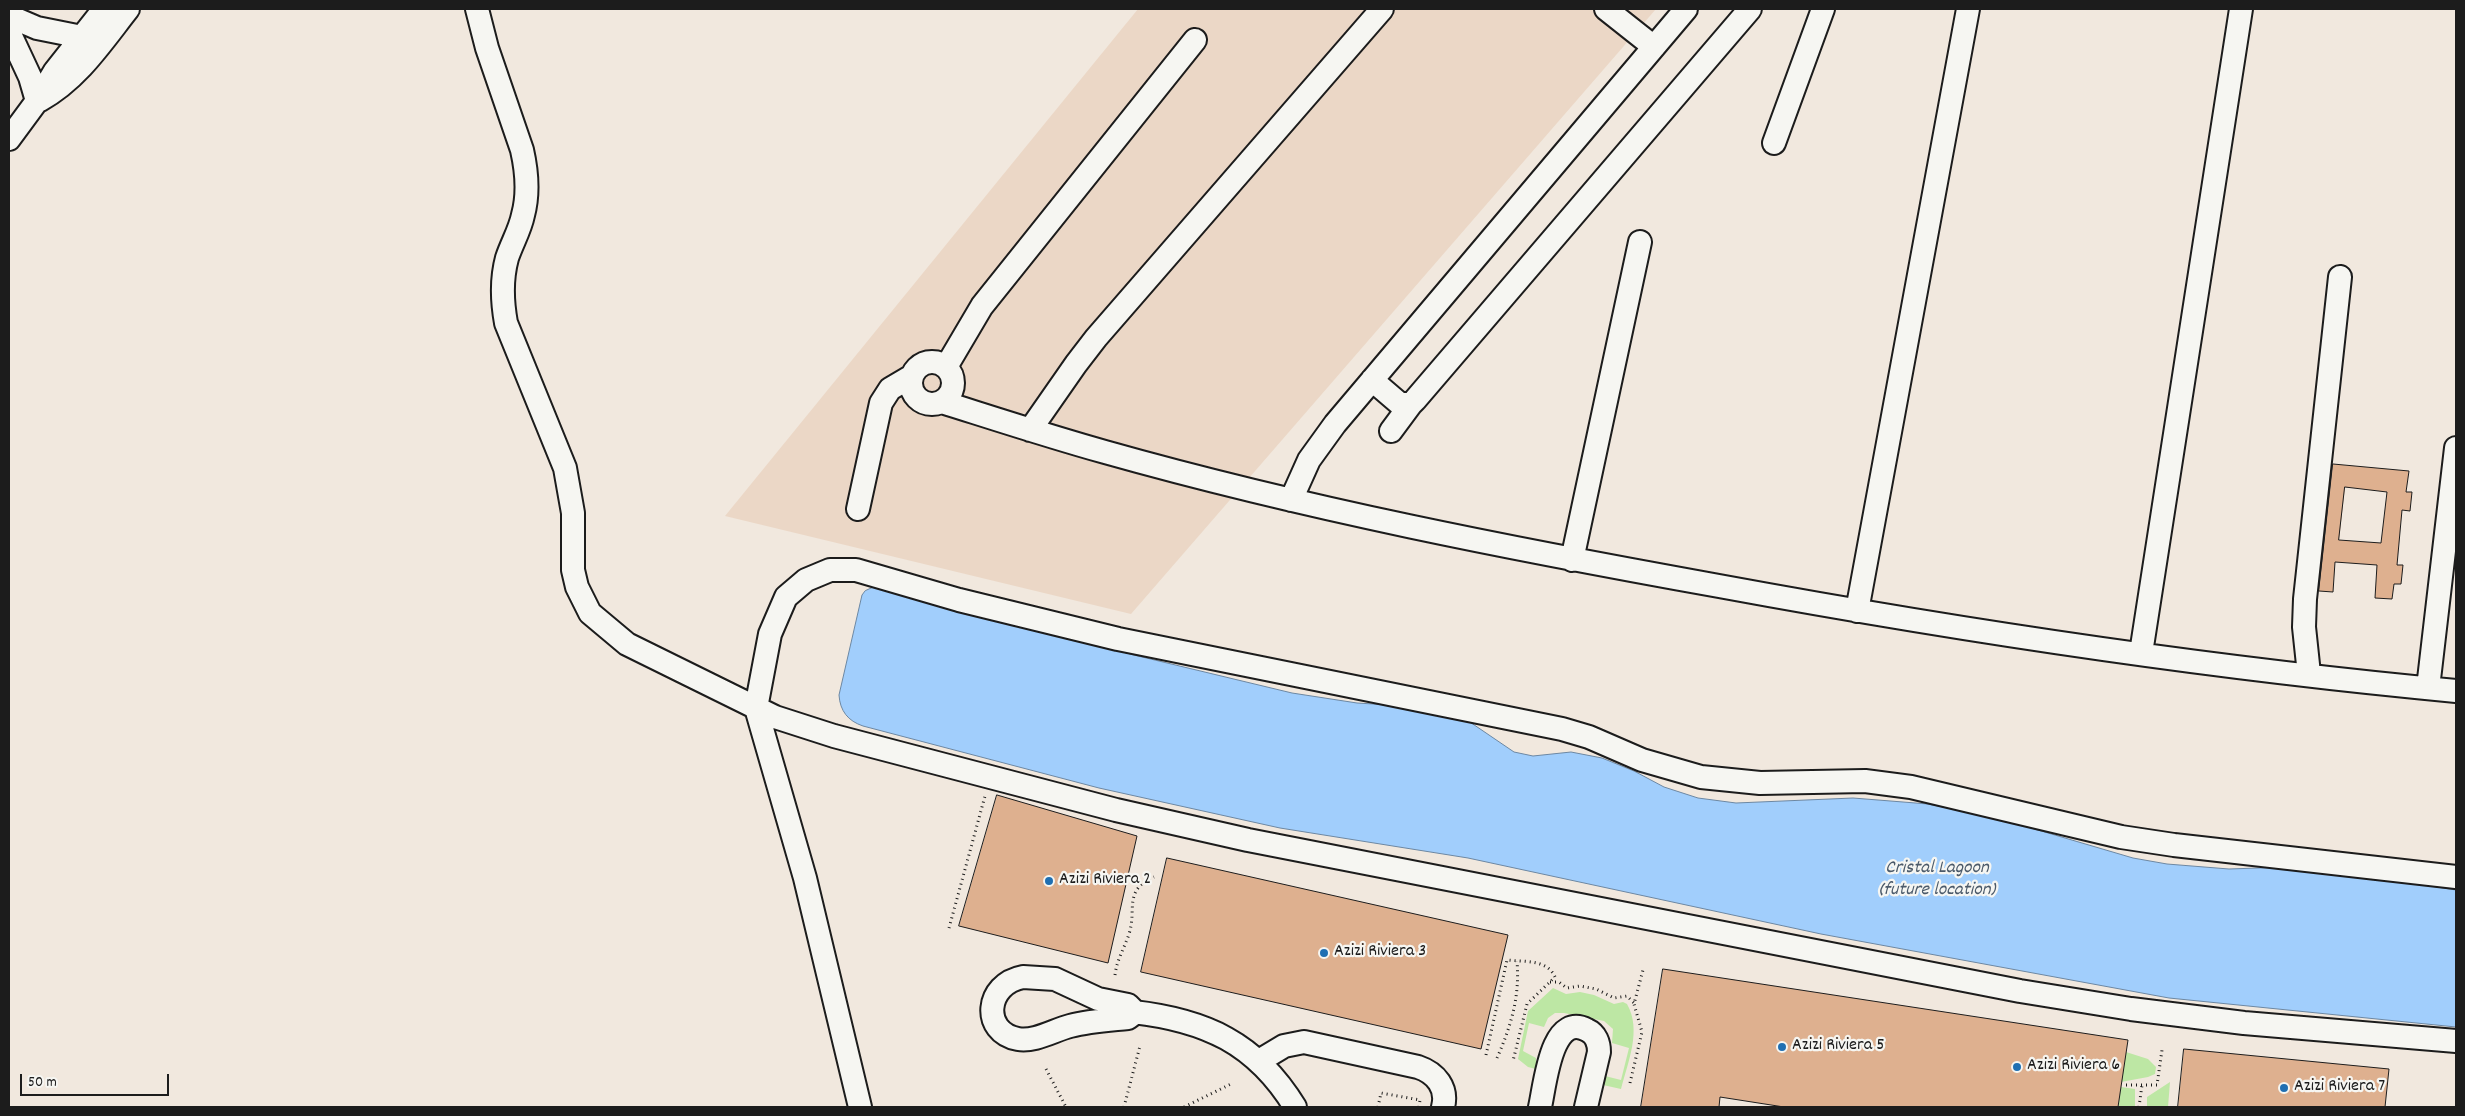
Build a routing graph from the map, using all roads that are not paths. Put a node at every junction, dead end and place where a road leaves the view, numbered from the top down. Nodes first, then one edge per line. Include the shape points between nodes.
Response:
1 (104, 9) edge
2 (128, 9) edge
3 (477, 9) edge
4 (1382, 9) edge
5 (1606, 9) edge
6 (1686, 9) edge
7 (1750, 9) edge
8 (1823, 9) edge
9 (1968, 9) edge
10 (2241, 9) edge
11 (9, 16) edge
12 (9, 32) edge
13 (82, 37) junction
14 (1194, 40) dead end
15 (1654, 47) junction
16 (37, 101) junction
17 (9, 139) edge
18 (1774, 143) dead end
19 (1640, 242) dead end
20 (2340, 277) dead end
21 (946, 367) junction
22 (912, 376) junction
23 (1372, 380) junction
24 (942, 402) junction
25 (1410, 404) junction
26 (1030, 430) junction
27 (1391, 431) dead end
28 (2456, 448) edge
29 (1291, 500) junction
30 (858, 509) dead end
31 (1572, 560) junction
32 (1857, 611) junction
33 (2142, 653) junction
34 (2309, 674) junction
35 (2428, 688) junction
36 (2456, 691) edge
37 (756, 708) junction
38 (2456, 877) edge
39 (1133, 1012) junction
40 (2456, 1041) edge
41 (1258, 1061) junction
42 (860, 1107) edge
43 (1295, 1107) edge
44 (1443, 1107) edge
45 (1540, 1107) edge
46 (1586, 1107) edge

1 - 13 street
2 - 16 street via 82,67 54,92
3 - 37 street via 484,40 526,166 526,199 504,271 502,304 512,340 565,468 573,513 572,553 577,587 590,613 627,644
4 - 26 street via 1096,338
5 - 15 street
6 - 15 street
7 - 25 street
8 - 18 street
9 - 32 street
10 - 33 street
11 - 13 street via 37,28
12 - 16 street via 27,69
13 - 16 street via 55,71
14 - 21 street via 982,306
15 - 23 street
16 - 17 street
19 - 31 street
20 - 34 street via 2305,598 2304,627
21 - 22 street via 931,362 923,364
21 - 24 street via 952,373 953,390
22 - 24 street via 913,392 918,399 926,403
22 - 30 street via 890,389 881,403
23 - 25 street via 1396,402
23 - 29 street via 1321,441
24 - 26 street
25 - 27 street
26 - 29 street
28 - 35 street
29 - 31 street
31 - 32 street
32 - 33 street
33 - 34 street
34 - 35 street
35 - 36 street
37 - 38 street via 770,634 786,597 818,574 856,570 959,600 1092,632 1577,732 1642,760 1701,777 1760,783 1865,782 1911,787 2130,838
37 - 40 street via 792,724 1116,810 1248,840 2020,991 2244,1023
37 - 42 street via 805,878
39 - 39 street via 1128,1005 1098,999 1055,979 1034,976 1012,978 1004,983 998,989 992,1007 996,1024 1002,1032 1019,1039 1071,1026 1128,1018
39 - 41 street via 1168,1016 1208,1028 1243,1048
41 - 43 street
41 - 44 street via 1284,1046 1304,1042 1418,1067 1440,1082
45 - 46 street via 1556,1041 1565,1030 1579,1027 1592,1033 1600,1052

